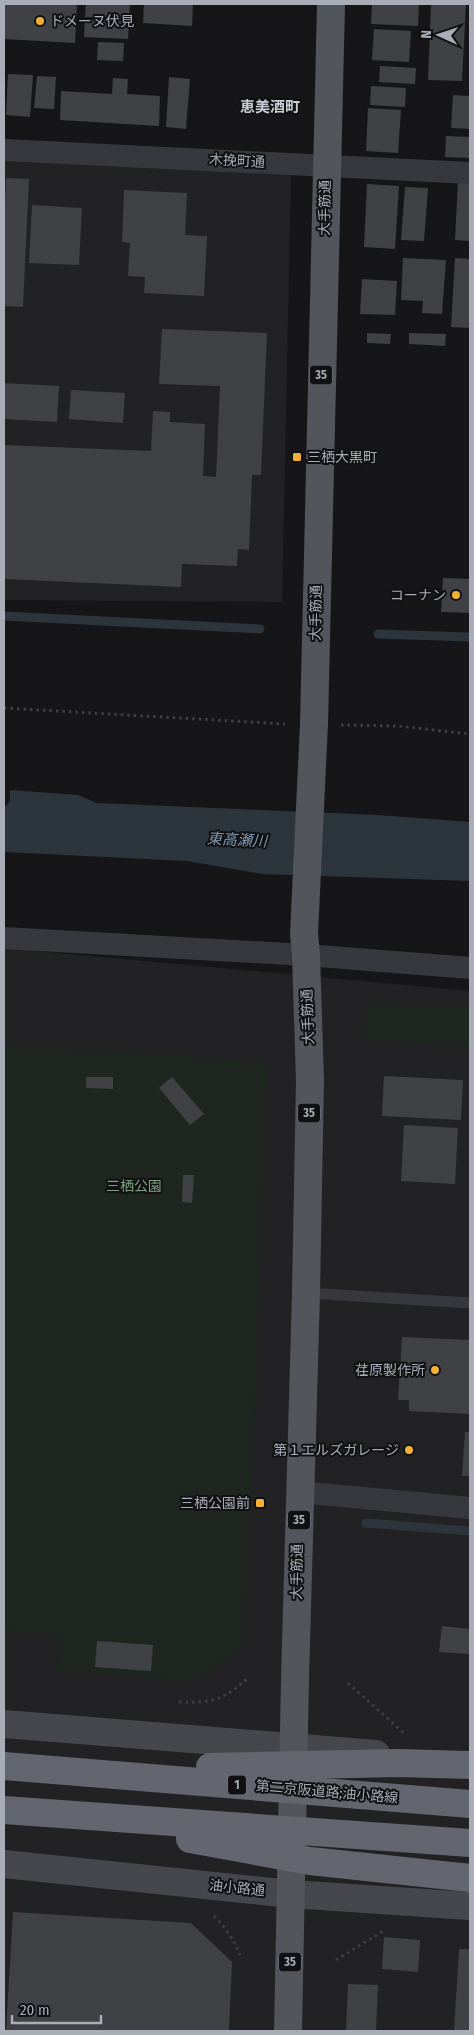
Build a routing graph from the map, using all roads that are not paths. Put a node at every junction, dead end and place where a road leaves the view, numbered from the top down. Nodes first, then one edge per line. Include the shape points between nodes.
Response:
1 (331, 4) edge
2 (4, 150) edge
3 (326, 165) junction
4 (470, 173) edge
5 (4, 938) edge
6 (305, 944) junction
7 (470, 968) edge
8 (306, 1294) junction
9 (470, 1303) edge
10 (300, 1492) junction
11 (470, 1508) edge
12 (4, 1724) edge
13 (294, 1746) junction
14 (470, 1764) edge
15 (4, 1766) edge
16 (59, 1770) junction
17 (470, 1804) edge
18 (4, 1810) edge
19 (56, 1814) junction
20 (470, 1843) edge
21 (4, 1864) edge
22 (470, 1878) edge
23 (291, 1894) junction
24 (470, 1906) edge
25 (288, 2031) edge

1 - 3 main road, 大手筋通 / 35
2 - 3 street, 木挽町通
3 - 4 street, 木挽町通
3 - 6 main road, 大手筋通 / 35
5 - 6 street
6 - 7 street
6 - 8 main road, 大手筋通 / 35 via 310,1080
8 - 9 lane
8 - 10 main road, 大手筋通 / 35
10 - 11 street
10 - 13 main road, 大手筋通 / 35
12 - 13 street
13 - 14 street
13 - 23 main road, 大手筋通 / 35
14 - 16 highway, bridge
15 - 16 highway, 第二京阪道路;油小路線 / 1, bridge
16 - 17 highway, 第二京阪道路;油小路線 / 1, bridge
18 - 19 highway, bridge
19 - 20 highway, bridge
19 - 22 highway, bridge via 310,1861
21 - 23 street, 油小路通
23 - 24 street, 油小路通
23 - 25 main road, 大手筋通 / 35

